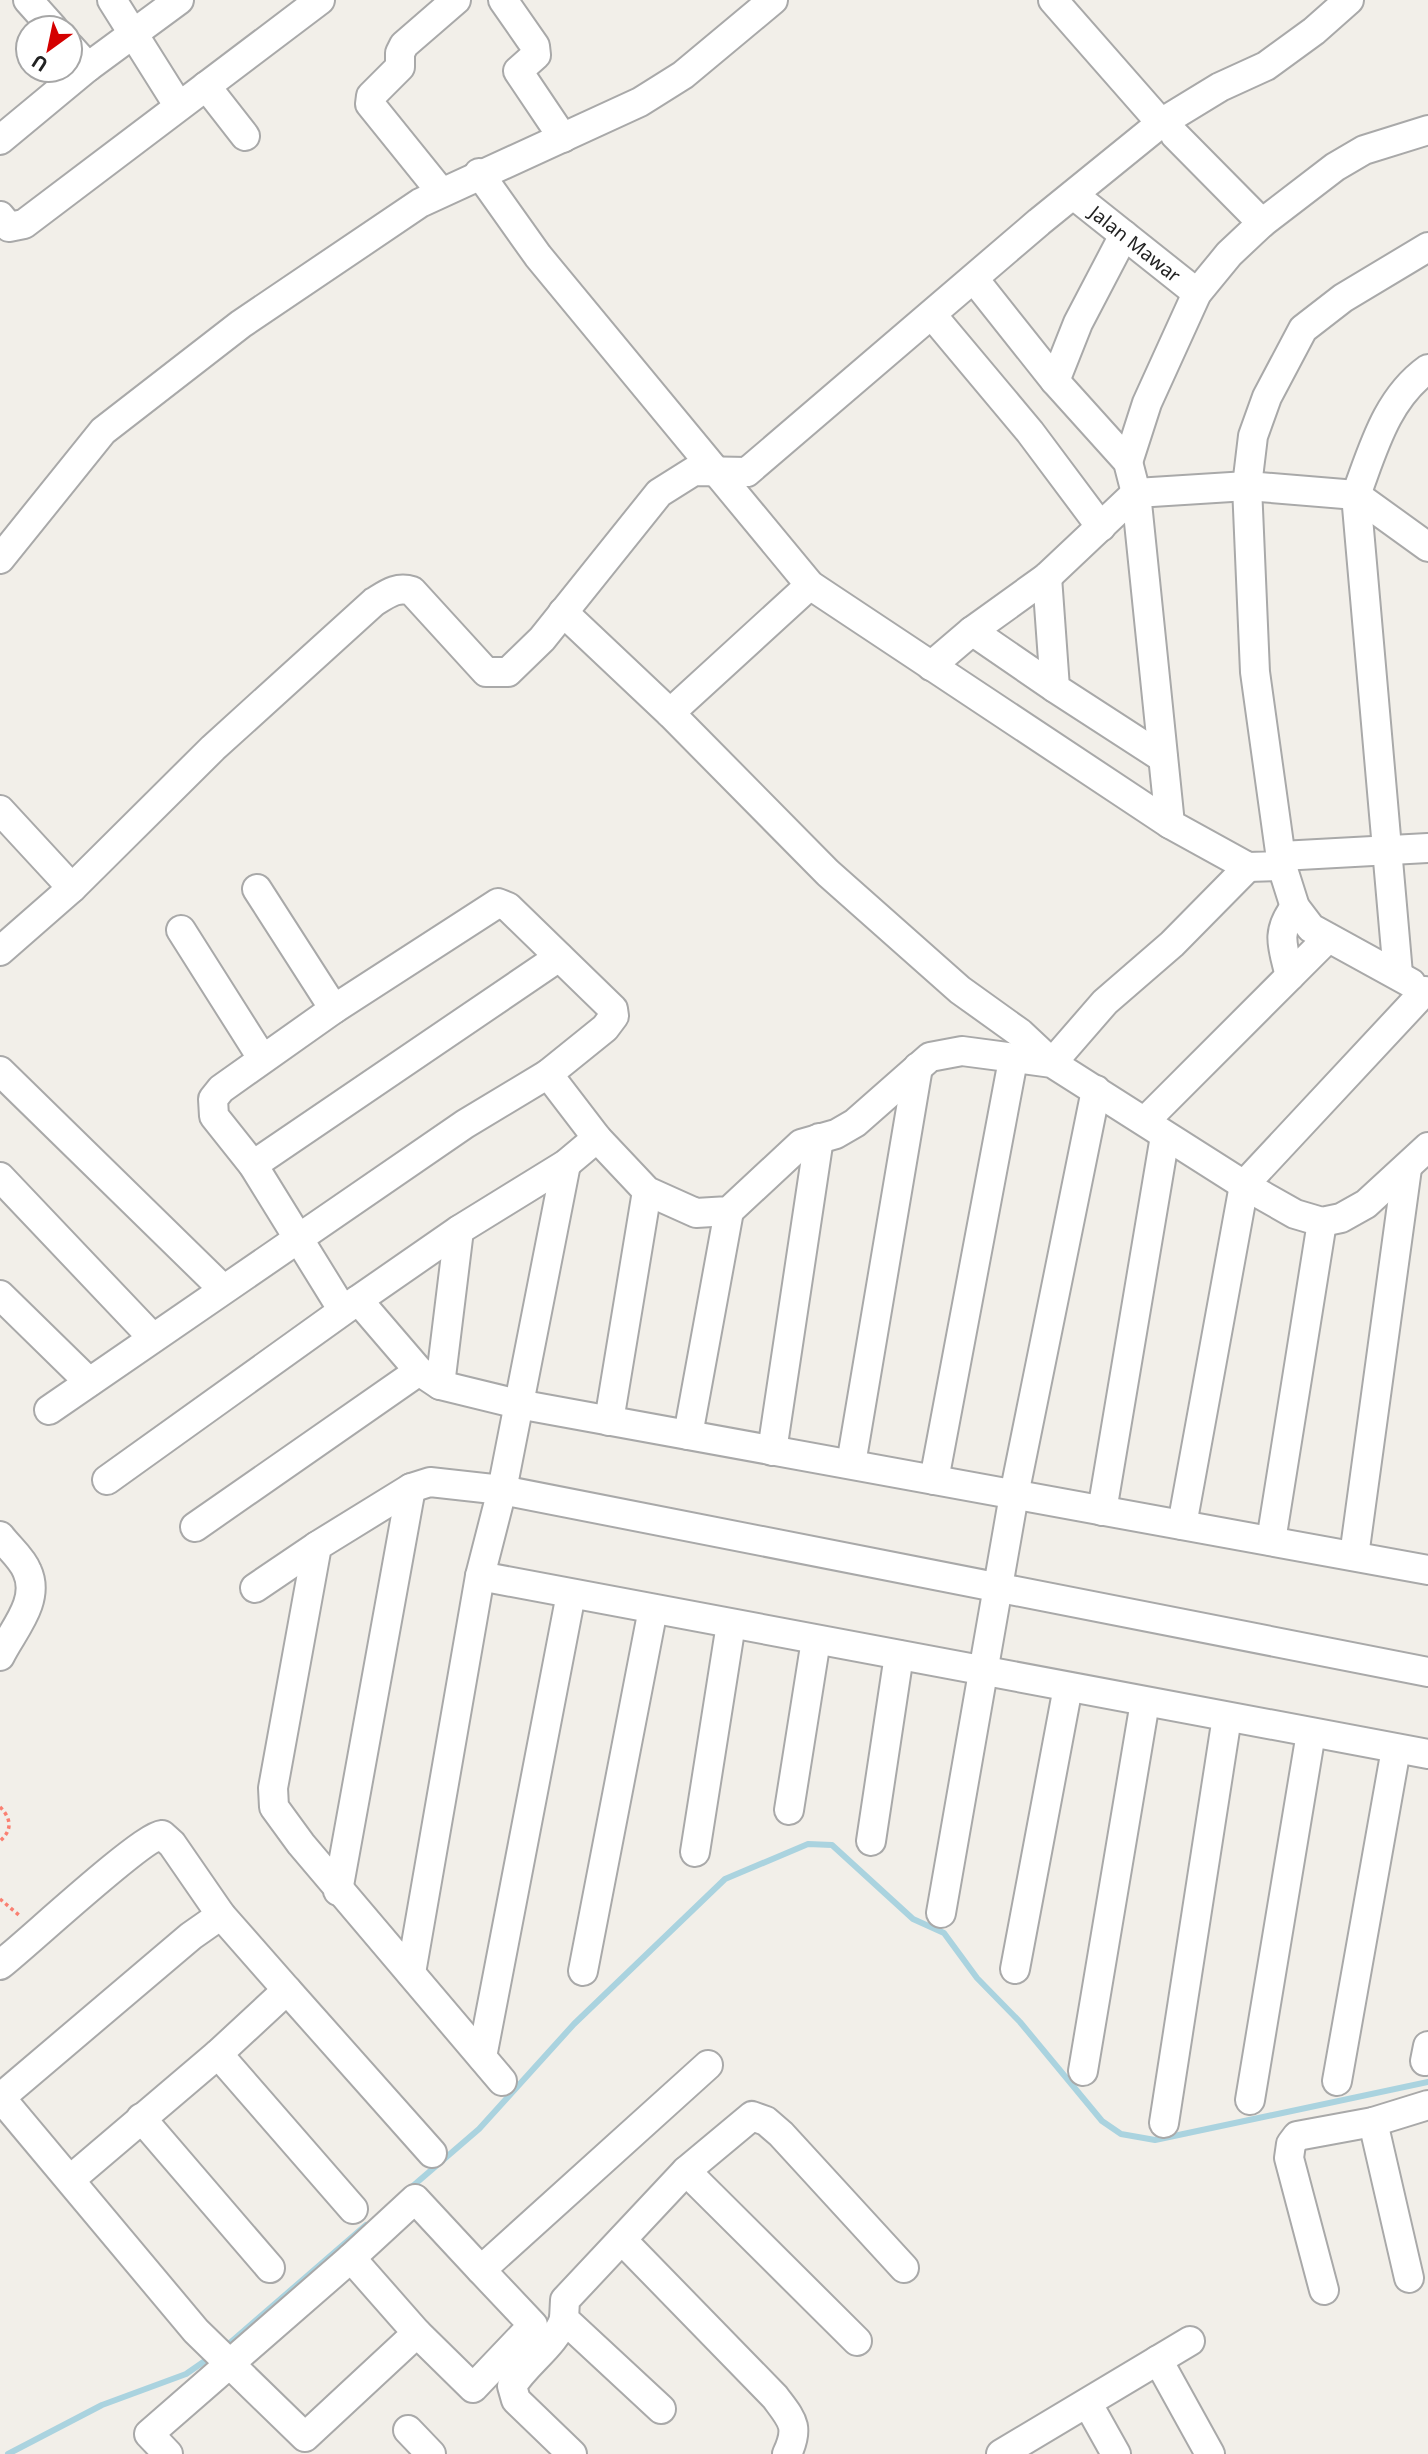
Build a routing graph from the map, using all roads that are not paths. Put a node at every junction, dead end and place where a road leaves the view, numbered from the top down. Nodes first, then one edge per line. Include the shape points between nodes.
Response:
1 (112, 0) edge
2 (178, 0) edge
3 (320, 0) edge
4 (456, 0) edge
5 (503, 0) edge
6 (773, 0) edge
7 (1053, 0) edge
8 (1349, 0) edge
9 (132, 35) junction
10 (84, 55) edge
11 (51, 84) edge
12 (206, 86) junction
13 (178, 105) junction
14 (4, 129) edge
15 (1168, 129) junction
16 (1428, 130) edge
17 (245, 136) dead end
18 (563, 138) junction
19 (479, 173) junction
20 (441, 192) junction
21 (1075, 196) junction
22 (0, 216) edge
23 (1262, 223) junction
24 (1124, 235) junction
25 (1428, 247) edge
26 (974, 279) junction
27 (1197, 293) junction
28 (932, 315) junction
29 (1428, 369) edge
30 (1055, 381) junction
31 (1128, 462) junction
32 (712, 470) junction
33 (1247, 486) junction
34 (1136, 493) junction
35 (1356, 495) junction
36 (1101, 527) junction
37 (1428, 547) edge
38 (0, 559) edge
39 (1047, 577) junction
40 (810, 585) junction
41 (563, 612) junction
42 (972, 631) junction
43 (931, 666) junction
44 (1055, 688) junction
45 (670, 713) junction
46 (1163, 758) junction
47 (0, 810) edge
48 (1170, 824) junction
49 (1428, 848) edge
50 (1389, 852) junction
51 (1281, 861) junction
52 (1248, 867) junction
53 (72, 888) junction
54 (257, 889) dead end
55 (1295, 908) junction
56 (181, 930) dead end
57 (1328, 939) junction
58 (0, 951) edge
59 (559, 957) junction
60 (1398, 974) junction
61 (1290, 976) junction
62 (1426, 992) edge
63 (334, 1009) junction
64 (990, 1012) junction
65 (962, 1051) junction
66 (262, 1058) junction
67 (1013, 1059) junction
68 (1052, 1063) junction
69 (918, 1067) junction
70 (0, 1071) edge
71 (548, 1074) junction
72 (1096, 1090) junction
73 (1155, 1129) junction
74 (597, 1138) junction
75 (819, 1138) junction
76 (1428, 1147) edge
77 (566, 1164) junction
78 (253, 1165) junction
79 (1407, 1168) junction
80 (0, 1177) edge
81 (1244, 1185) junction
82 (647, 1191) junction
83 (729, 1211) junction
84 (1322, 1222) junction
85 (459, 1230) junction
86 (297, 1239) junction
87 (223, 1289) junction
88 (0, 1294) edge
89 (350, 1305) junction
90 (152, 1337) junction
91 (430, 1378) junction
92 (89, 1382) junction
93 (518, 1404) junction
94 (49, 1410) dead end
95 (609, 1421) junction
96 (688, 1436) junction
97 (772, 1451) junction
98 (852, 1464) junction
99 (107, 1480) dead end
100 (934, 1480) junction
101 (411, 1488) junction
102 (502, 1490) junction
103 (1014, 1495) junction
104 (1102, 1511) junction
105 (1182, 1525) junction
106 (195, 1527) dead end
107 (0, 1536) edge
108 (1271, 1542) junction
109 (317, 1546) junction
110 (1354, 1556) junction
111 (1428, 1570) edge
112 (480, 1576) junction
113 (998, 1585) junction
114 (255, 1588) dead end
115 (571, 1594) junction
116 (653, 1609) junction
117 (731, 1624) junction
118 (816, 1640) junction
119 (899, 1655) junction
120 (0, 1656) edge
121 (984, 1671) junction
122 (1428, 1672) edge
123 (1068, 1687) junction
124 (1145, 1702) junction
125 (1227, 1717) junction
126 (1311, 1733) junction
127 (1396, 1749) junction
128 (1428, 1755) edge
129 (789, 1811) dead end
130 (871, 1841) dead end
131 (695, 1852) dead end
132 (338, 1891) junction
133 (941, 1913) dead end
134 (221, 1914) junction
135 (0, 1965) edge
136 (1015, 1969) dead end
137 (583, 1971) dead end
138 (411, 1973) junction
139 (287, 1990) junction
140 (218, 2054) junction
141 (482, 2057) junction
142 (708, 2065) dead end
143 (1083, 2071) dead end
144 (502, 2081) dead end
145 (1337, 2081) dead end
146 (0, 2097) edge
147 (1250, 2100) dead end
148 (1428, 2105) edge
149 (141, 2118) junction
150 (1373, 2122) junction
151 (1164, 2123) dead end
152 (432, 2153) dead end
153 (686, 2171) junction
154 (71, 2179) junction
155 (353, 2209) dead end
156 (622, 2240) junction
157 (351, 2258) junction
158 (904, 2267) dead end
159 (270, 2268) dead end
160 (481, 2270) junction
161 (1409, 2278) dead end
162 (1324, 2290) dead end
163 (564, 2319) junction
164 (417, 2333) junction
165 (857, 2341) dead end
166 (1190, 2341) dead end
167 (221, 2357) junction
168 (1158, 2360) junction
169 (1088, 2404) junction
170 (661, 2409) dead end
171 (408, 2431) dead end
172 (311, 2446) edge
173 (1011, 2451) edge
174 (160, 2452) edge
175 (430, 2454) edge
176 (572, 2454) edge
177 (787, 2454) edge
178 (1116, 2454) edge
179 (1210, 2454) edge

1 - 9 street
2 - 9 street
3 - 12 street
4 - 20 street via 404,45 400,66 371,96 370,104
5 - 18 street via 535,46 536,55 518,71
6 - 18 street via 683,75 640,102
7 - 15 street
8 - 15 street via 1266,66 1220,87
9 - 10 street
9 - 13 street
11 - 14 street
12 - 13 street
12 - 17 street
13 - 22 street via 24,224 9,227
15 - 21 street
15 - 23 street
16 - 23 street via 1364,150
18 - 19 street
19 - 20 street
19 - 32 street via 538,256
20 - 38 street via 252,316 103,431
21 - 24 street, Jalan Mawar
21 - 26 street
23 - 27 street
24 - 27 street, Jalan Mawar
24 - 30 street via 1078,323
25 - 33 street via 1343,298 1303,329 1266,397 1253,436
26 - 28 street
26 - 30 street
27 - 31 street via 1147,403
28 - 32 street via 747,472
28 - 36 street via 1030,432
29 - 35 street via 1383,422
30 - 31 street
31 - 34 street
32 - 40 street
32 - 41 street via 694,471 659,493
33 - 34 street
33 - 35 street
33 - 51 street via 1255,672
34 - 36 street
34 - 46 street
35 - 37 street
35 - 50 street
36 - 39 street
39 - 42 street
39 - 44 street
40 - 43 street
40 - 45 street
41 - 45 street
41 - 53 street via 522,662 497,674 486,672 412,591 392,590 276,689
42 - 43 street
42 - 44 street
43 - 48 street
44 - 46 street
45 - 64 street via 828,873
46 - 48 street
47 - 53 street
48 - 52 street
49 - 50 street
50 - 51 street
50 - 60 street
51 - 52 street
51 - 55 street
52 - 68 street via 1105,1002
53 - 58 street
54 - 63 street
55 - 57 street via 1311,928
55 - 61 street via 1281,937
56 - 66 street
57 - 60 street
57 - 61 street
59 - 63 street via 508,907 498,903
59 - 71 street via 613,1009 614,1016
59 - 78 street
60 - 62 street
61 - 73 street
62 - 81 street
63 - 66 street
64 - 65 street
64 - 68 street
65 - 67 street
65 - 69 street via 930,1057
66 - 78 street via 213,1099 215,1116
67 - 68 street
67 - 100 street
68 - 72 street
69 - 75 street via 855,1123
69 - 98 street
70 - 87 street
71 - 74 street
71 - 86 street via 502,1099
72 - 73 street
72 - 103 street
73 - 81 street
73 - 104 street
74 - 77 street
74 - 82 street
75 - 83 street via 802,1144
75 - 97 street
76 - 79 street
77 - 85 street
77 - 93 street
78 - 86 street
79 - 84 street via 1366,1204
79 - 110 street
80 - 90 street
81 - 84 street via 1295,1214
81 - 105 street
82 - 83 street via 696,1213
82 - 95 street
83 - 96 street
84 - 108 street
85 - 89 street
85 - 91 street
86 - 87 street
86 - 89 street
87 - 90 street
88 - 92 street
89 - 91 street
89 - 99 street
90 - 92 street
91 - 93 street
91 - 106 street
92 - 94 street
93 - 95 street
93 - 102 street
95 - 96 street
96 - 97 street
97 - 98 street
98 - 100 street
100 - 103 street
101 - 102 street via 430,1482
101 - 109 street
101 - 132 street
102 - 112 street
102 - 113 street
103 - 104 street
103 - 113 street
104 - 105 street
105 - 108 street
107 - 120 street via 27,1571 31,1590 27,1610
108 - 110 street
109 - 114 street
109 - 132 street via 273,1788 274,1807
110 - 111 street
112 - 115 street
112 - 138 street
113 - 121 street
113 - 122 street
115 - 116 street
115 - 141 street
116 - 117 street
116 - 137 street
117 - 118 street
117 - 131 street
118 - 119 street
118 - 129 street
119 - 121 street
119 - 130 street
121 - 123 street
121 - 133 street
123 - 124 street
123 - 136 street
124 - 125 street
124 - 143 street
125 - 126 street
125 - 151 street
126 - 127 street
126 - 147 street
127 - 128 street
127 - 145 street
132 - 138 street
134 - 135 street via 172,1844 162,1835 155,1836
134 - 139 street
134 - 146 street
138 - 141 street
139 - 140 street
139 - 152 street
140 - 149 street
140 - 155 street
141 - 144 street
142 - 160 street
146 - 154 street
148 - 150 street
149 - 154 street
149 - 159 street
150 - 161 street
150 - 162 street via 1297,2136 1291,2144 1289,2158
153 - 156 street
153 - 158 street via 752,2116 766,2121
153 - 165 street
154 - 167 street
156 - 163 street via 571,2291 565,2300
156 - 177 street via 775,2397 794,2424
157 - 160 street via 415,2199
157 - 164 street
157 - 167 street
160 - 164 street via 533,2325 473,2388
163 - 170 street
163 - 176 street via 561,2329 512,2386 516,2400
164 - 172 street
166 - 168 street
167 - 172 street
167 - 174 street via 149,2434
168 - 169 street
168 - 179 street
169 - 173 street
169 - 178 street
171 - 175 street

